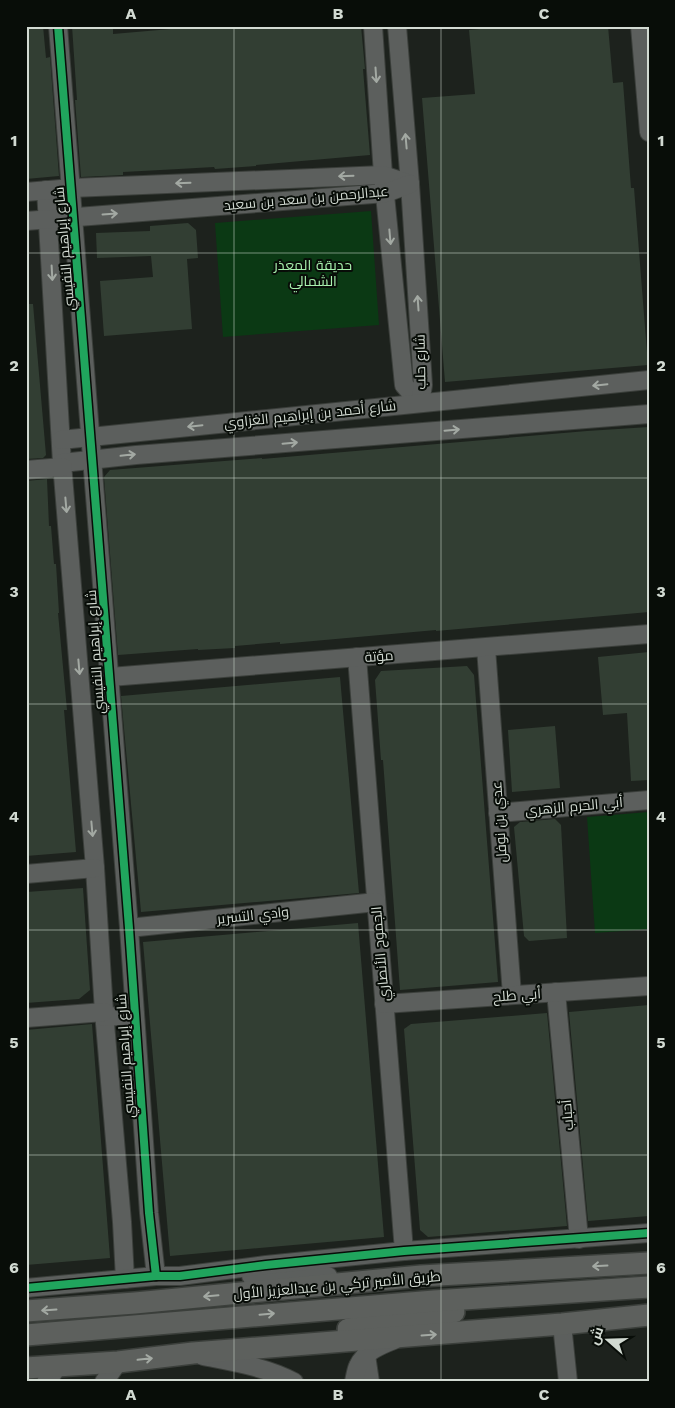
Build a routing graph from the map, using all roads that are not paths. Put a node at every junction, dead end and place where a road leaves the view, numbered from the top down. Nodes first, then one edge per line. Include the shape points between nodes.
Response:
1 (58, 26) edge
2 (372, 26) edge
3 (397, 26) edge
4 (640, 26) edge
5 (648, 127) edge
6 (649, 132) edge
7 (383, 174) junction
8 (410, 184) junction
9 (72, 188) junction
10 (46, 190) junction
11 (26, 192) edge
12 (386, 193) junction
13 (74, 216) junction
14 (49, 219) junction
15 (26, 221) edge
16 (649, 380) edge
17 (420, 403) junction
18 (649, 414) edge
19 (91, 437) junction
20 (61, 440) junction
21 (93, 459) junction
22 (63, 465) junction
23 (26, 470) edge
24 (649, 634) edge
25 (486, 648) junction
26 (357, 657) junction
27 (110, 677) junction
28 (649, 800) edge
29 (498, 812) junction
30 (95, 868) junction
31 (26, 874) edge
32 (376, 902) junction
33 (129, 928) junction
34 (649, 986) edge
35 (556, 992) junction
36 (512, 995) junction
37 (384, 1004) junction
38 (104, 1014) junction
39 (135, 1015) junction
40 (26, 1018) edge
41 (148, 1213) junction
42 (122, 1222) junction
43 (649, 1233) edge
44 (579, 1239) junction
45 (404, 1252) junction
46 (649, 1263) edge
47 (156, 1276) junction
48 (180, 1276) junction
49 (421, 1276) junction
50 (125, 1279) junction
51 (649, 1287) edge
52 (32, 1288) edge
53 (568, 1291) junction
54 (26, 1311) edge
55 (649, 1315) edge
56 (562, 1324) junction
57 (26, 1335) edge
58 (401, 1337) junction
59 (192, 1353) junction
60 (366, 1355) junction
61 (118, 1362) junction
62 (60, 1365) junction
63 (26, 1368) edge
64 (46, 1382) edge
65 (104, 1382) edge
66 (294, 1382) edge
67 (354, 1382) edge
68 (370, 1382) edge
69 (568, 1382) edge

1 - 9 street, شارع إبراهيم النفيسي
2 -> 7 street, شارع حلب
8 -> 3 street, شارع حلب
4 - 5 street
5 - 6 street
7 - 8 street, عبدالرحمن بن سعد بن سعيد
7 -> 9 street, عبدالرحمن بن سعد بن سعيد
7 - 12 street, شارع حلب
8 - 12 street, عبدالرحمن بن سعد بن سعيد
17 -> 8 street, شارع حلب via 424,385
9 - 10 street, عبدالرحمن بن سعد بن سعيد
9 - 13 street, شارع إبراهيم النفيسي
10 - 11 street, عبدالرحمن بن سعد بن سعيد
10 - 14 street, شارع إبراهيم النفيسي
13 -> 12 street, عبدالرحمن بن سعد بن سعيد
12 -> 17 street, شارع حلب via 404,386
13 - 14 street, عبدالرحمن بن سعد بن سعيد
13 - 19 street, شارع إبراهيم النفيسي
14 - 15 street, عبدالرحمن بن سعد بن سعيد
14 -> 20 street, شارع إبراهيم النفيسي
16 -> 17 street, شارع أحمد بن إبراهيم الغزاوي
17 -> 19 street, شارع أحمد بن إبراهيم الغزاوي
21 -> 18 street, شارع أحمد بن إبراهيم الغزاوي
19 - 20 street, شارع أحمد بن إبراهيم الغزاوي
19 - 21 street, شارع إبراهيم النفيسي
20 - 22 street, شارع إبراهيم النفيسي
21 - 22 street, شارع أحمد بن إبراهيم الغزاوي
21 - 27 street, شارع إبراهيم النفيسي
22 - 23 street, شارع أحمد بن إبراهيم الغزاوي
22 -> 30 street, شارع إبراهيم النفيسي
24 - 25 street, مؤتة
25 - 26 street, مؤتة
25 - 29 street, عدي بن نوفل
26 - 27 street, مؤتة
26 - 32 street, الجموح الأنصاري
27 - 33 street, شارع إبراهيم النفيسي
28 - 29 street, أبي الحرم الزهري
29 - 36 street, عدي بن نوفل
30 - 31 street
30 - 38 street, شارع إبراهيم النفيسي
32 - 33 street, وادي التسرير
32 - 37 street, الجموح الأنصاري
33 - 39 street, شارع إبراهيم النفيسي
34 - 35 street, أبي طلح
35 - 36 street, أبي طلح
35 - 44 street, أحباب
36 - 37 street, أبي طلح
37 - 45 street, الجموح الأنصاري
38 - 39 street
38 - 40 street
38 - 42 street, شارع إبراهيم النفيسي
39 - 41 street, شارع إبراهيم النفيسي
41 - 42 street via 149,1232 147,1238 139,1243 128,1239
41 - 47 street, شارع إبراهيم النفيسي
42 - 50 street, شارع إبراهيم النفيسي
43 - 44 street
44 - 45 street
45 - 48 street
46 -> 49 main road, طريق الأمير تركي بن عبدالعزيز الأول
47 - 48 street
47 - 50 street
48 - 49 street
49 -> 54 main road, طريق الأمير تركي بن عبدالعزيز الأول
50 - 52 street
51 - 53 main road, طريق الأمير تركي بن عبدالعزيز الأول
57 -> 53 main road, طريق الأمير تركي بن عبدالعزيز الأول
53 - 59 main road
55 - 56 main road
58 -> 56 main road
56 - 69 street
58 - 59 main road
58 - 60 street
61 -> 59 main road
59 - 66 street via 248,1366
60 - 67 street via 358,1365
60 - 68 street
61 - 62 main road
61 - 65 street
62 - 63 main road
62 - 64 street

